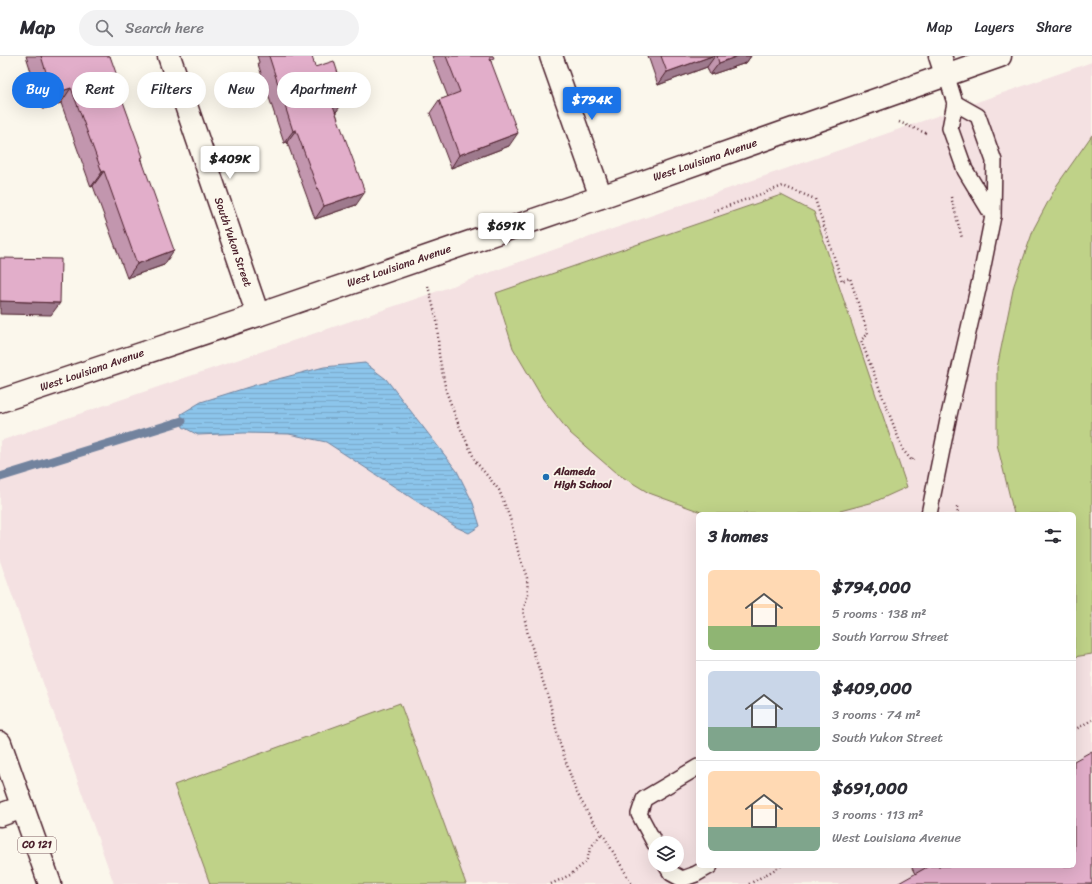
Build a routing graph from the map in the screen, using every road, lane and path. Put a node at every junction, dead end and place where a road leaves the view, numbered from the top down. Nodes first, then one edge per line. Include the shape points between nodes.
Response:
1 (169, 56) edge
2 (551, 56) edge
3 (1000, 56) edge
4 (943, 65) edge
5 (955, 102) junction
6 (899, 122) dead end
7 (933, 136) dead end
8 (950, 194) dead end
9 (601, 197) junction
10 (714, 211) dead end
11 (993, 216) junction
12 (963, 244) dead end
13 (428, 286) dead end
14 (258, 314) junction
15 (0, 401) edge
16 (917, 454) dead end
17 (929, 512) edge
18 (1092, 720) edge
19 (1076, 729) edge
20 (0, 743) edge
21 (696, 768) edge
22 (23, 807) junction
23 (0, 815) edge
24 (602, 833) junction
25 (650, 836) edge
26 (706, 868) edge
27 (777, 868) edge
28 (670, 872) edge
29 (50, 884) edge
30 (551, 884) edge
31 (632, 884) edge
32 (749, 884) edge

1 - 14 street, South Yukon Street
2 - 9 street
3 - 4 street, West Louisiana Avenue
4 - 5 lane
4 - 9 street, West Louisiana Avenue
5 - 11 lane via 950,128 965,170
5 - 11 lane via 978,116 994,161
6 - 7 path
8 - 12 path
9 - 14 street, West Louisiana Avenue
10 - 16 path via 783,186 815,199 842,281 850,278 868,334 862,340 903,450 912,461
11 - 17 lane via 948,415
13 - 24 path via 437,321 439,355 446,391 476,462 499,490 510,518 527,578 528,594 523,611 528,635 575,789 591,819
14 - 15 street, West Louisiana Avenue
18 - 19 path
20 - 22 street, CO 121
21 - 25 lane via 644,799 638,814
22 - 23 street
22 - 29 street, CO 121
24 - 30 path via 591,847 586,862
24 - 31 path
26 - 28 lane via 682,879
27 - 32 path

